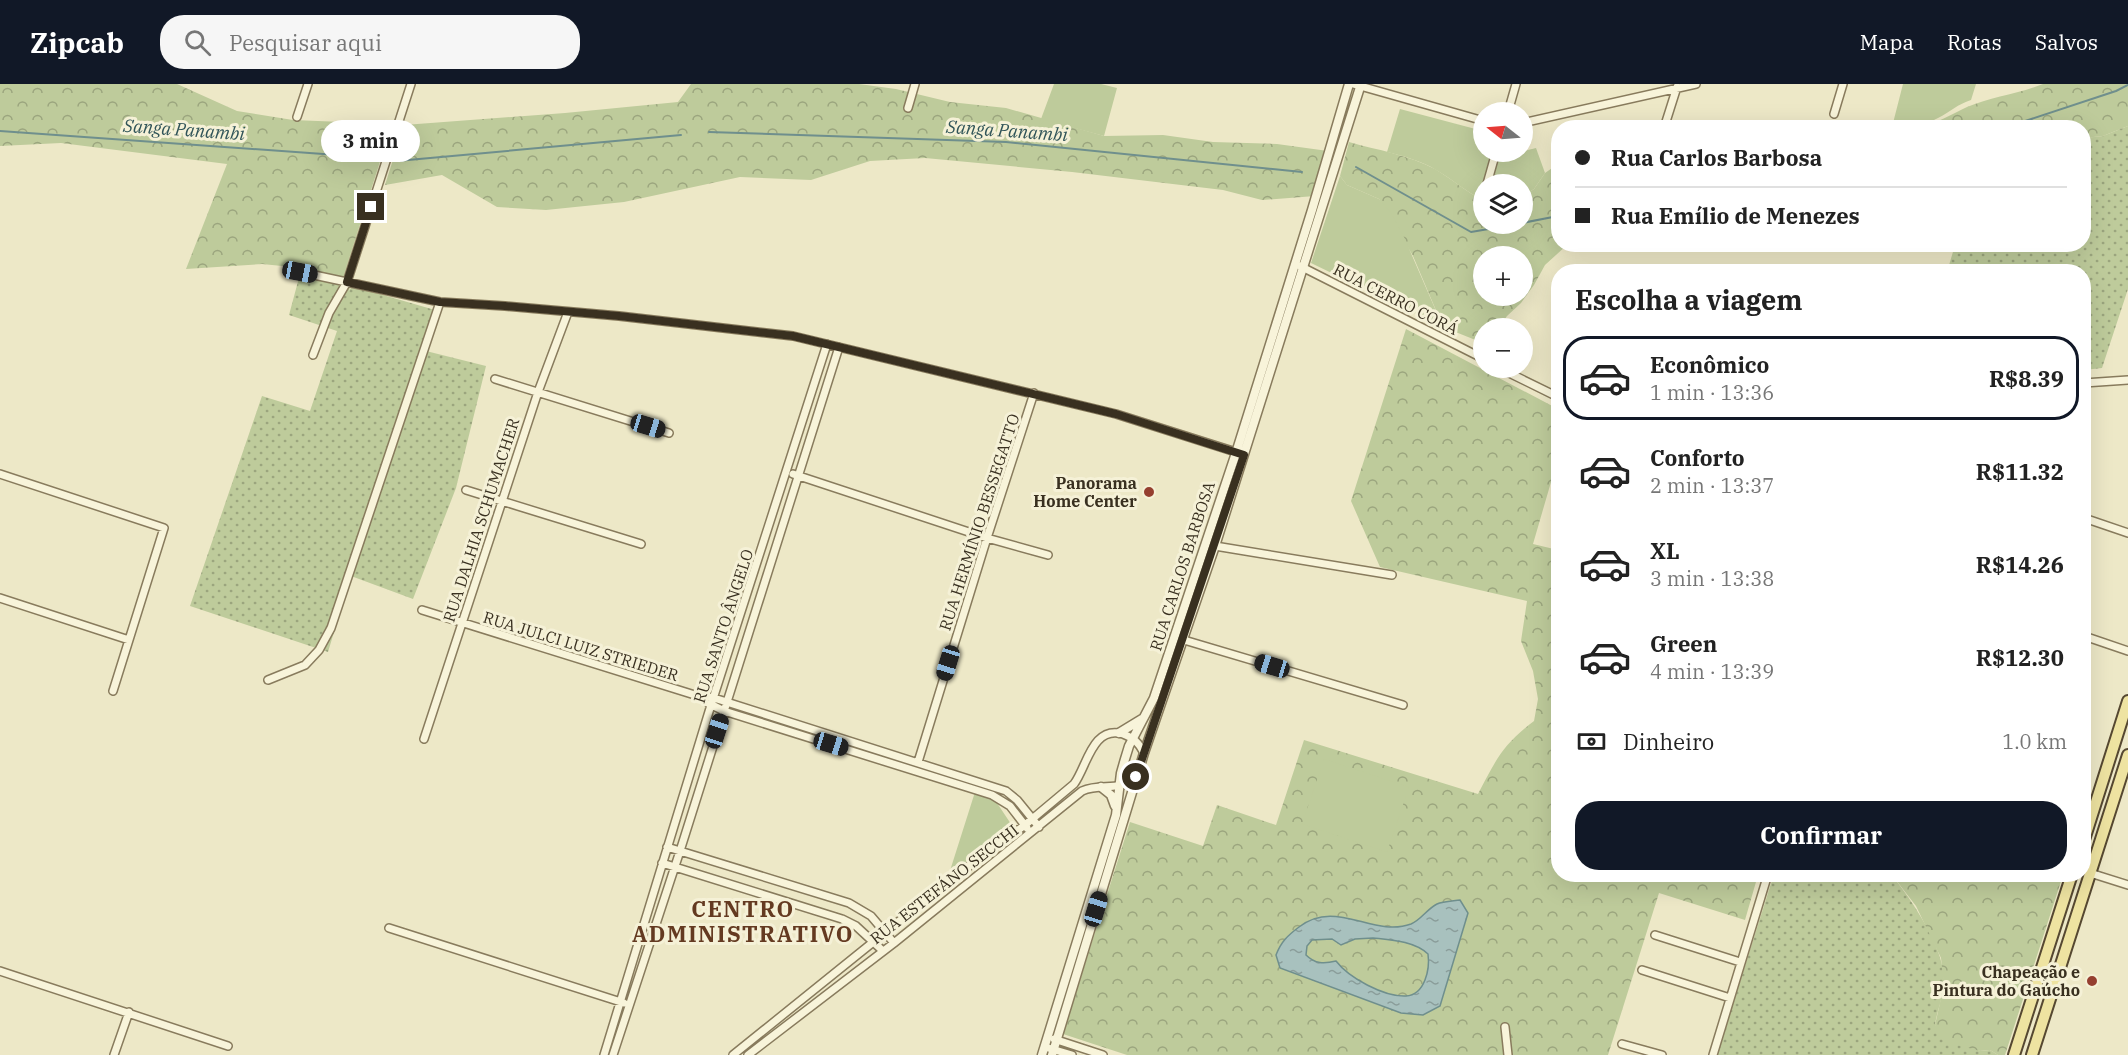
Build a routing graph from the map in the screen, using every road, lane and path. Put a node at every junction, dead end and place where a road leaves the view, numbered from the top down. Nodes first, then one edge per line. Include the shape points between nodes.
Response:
1 (308, 84) edge
2 (411, 84) edge
3 (915, 84) edge
4 (1516, 84) edge
5 (1696, 84) edge
6 (1843, 84) edge
7 (1356, 85) edge
8 (1677, 86) edge
9 (1511, 102) edge
10 (908, 108) dead end
11 (1834, 114) dead end
12 (297, 117) dead end
13 (1473, 118) edge
14 (1533, 120) edge
15 (1666, 120) edge
16 (1300, 266) junction
17 (300, 272) dead end
18 (347, 282) junction
19 (440, 302) junction
20 (568, 312) junction
21 (827, 344) junction
22 (838, 347) junction
23 (1473, 353) edge
24 (313, 355) dead end
25 (1520, 378) edge
26 (495, 379) dead end
27 (2128, 380) edge
28 (2091, 383) edge
29 (538, 392) junction
30 (1034, 393) junction
31 (1551, 394) edge
32 (669, 433) dead end
33 (1240, 454) junction
34 (787, 471) junction
35 (0, 474) edge
36 (798, 475) junction
37 (466, 490) dead end
38 (502, 501) junction
39 (2091, 520) edge
40 (2128, 532) edge
41 (987, 538) junction
42 (641, 544) dead end
43 (1215, 546) junction
44 (1048, 555) dead end
45 (1392, 575) dead end
46 (0, 598) edge
47 (422, 610) dead end
48 (461, 622) junction
49 (2091, 638) edge
50 (129, 640) junction
51 (1184, 640) junction
52 (2128, 651) edge
53 (268, 680) dead end
54 (113, 692) dead end
55 (713, 701) junction
56 (2128, 701) edge
57 (727, 702) junction
58 (1403, 705) dead end
59 (724, 711) junction
60 (1145, 717) junction
61 (1119, 733) junction
62 (1133, 738) junction
63 (424, 739) dead end
64 (1144, 753) junction
65 (2127, 761) edge
66 (918, 762) junction
67 (2104, 776) junction
68 (1136, 777) junction
69 (1101, 787) junction
70 (1120, 787) junction
71 (1116, 815) junction
72 (1033, 818) junction
73 (2091, 819) edge
74 (2106, 824) junction
75 (1025, 825) junction
76 (1039, 827) junction
77 (1031, 832) junction
78 (2091, 840) edge
79 (667, 847) junction
80 (680, 851) junction
81 (662, 863) junction
82 (675, 867) junction
83 (2091, 869) edge
84 (2091, 870) edge
85 (2091, 873) edge
86 (1765, 882) edge
87 (2069, 882) edge
88 (2087, 882) edge
89 (2128, 885) edge
90 (1093, 909) junction
91 (388, 928) dead end
92 (886, 933) junction
93 (1655, 935) dead end
94 (874, 942) junction
95 (894, 943) junction
96 (883, 951) junction
97 (1740, 962) junction
98 (1642, 970) dead end
99 (0, 971) edge
100 (1730, 998) junction
101 (620, 1002) junction
102 (630, 1004) junction
103 (129, 1012) junction
104 (1504, 1027) dead end
105 (1622, 1044) dead end
106 (228, 1046) dead end
107 (1050, 1047) edge
108 (114, 1055) edge
109 (604, 1055) edge
110 (613, 1055) edge
111 (734, 1055) edge
112 (748, 1055) edge
113 (1072, 1055) edge
114 (1103, 1055) edge
115 (1508, 1055) edge
116 (1662, 1055) edge
117 (1713, 1055) edge
118 (2014, 1055) edge
119 (2032, 1055) edge

1 - 12 street
2 - 18 street
3 - 10 street
4 - 9 street
5 - 8 street
6 - 11 street
7 - 13 street
7 - 16 street, RUA CARLOS BARBOSA
8 - 14 street
8 - 15 street
16 - 23 street, RUA CERRO CORÁ
16 - 33 street, RUA CARLOS BARBOSA
17 - 18 street
18 - 19 street
18 - 24 street
19 - 20 street
19 - 53 street via 331,628 305,665
20 - 21 street via 793,336
20 - 29 street, RUA DALHIA SCHUMACHER
21 - 22 street
21 - 34 street, RUA SANTO ÂNGELO
22 - 30 street
22 - 36 street, RUA SANTO ÂNGELO
25 - 31 street
26 - 29 street
27 - 28 street
29 - 32 street
29 - 38 street, RUA DALHIA SCHUMACHER
30 - 33 street via 1116,414
30 - 41 street, RUA HERMÍNIO BESSEGATTO
33 - 43 street, RUA CARLOS BARBOSA
33 - 60 street, RUA CARLOS BARBOSA
34 - 36 street
34 - 55 street, RUA SANTO ÂNGELO
35 - 50 street via 164,528
36 - 41 street
36 - 57 street, RUA SANTO ÂNGELO
37 - 38 street
38 - 42 street
38 - 48 street, RUA DALHIA SCHUMACHER
39 - 40 street
41 - 44 street
41 - 66 street, RUA HERMÍNIO BESSEGATTO
43 - 45 street
43 - 51 street, RUA CARLOS BARBOSA
46 - 50 street
47 - 48 street, RUA JULCI LUIZ STRIEDER
48 - 55 street, RUA JULCI LUIZ STRIEDER
48 - 63 street, RUA DALHIA SCHUMACHER
49 - 52 street
50 - 54 street
51 - 58 street
51 - 64 street, RUA CARLOS BARBOSA
55 - 57 street, RUA JULCI LUIZ STRIEDER
55 - 59 street, RUA JULCI LUIZ STRIEDER
55 - 79 street, RUA SANTO ÂNGELO
56 - 67 main road
57 - 59 street, RUA SANTO ÂNGELO
57 - 66 street, RUA JULCI LUIZ STRIEDER
59 - 75 street, RUA JULCI LUIZ STRIEDER via 992,795 1010,806
59 - 80 street, RUA SANTO ÂNGELO
60 - 61 street
60 - 62 street, RUA CARLOS BARBOSA
61 - 62 street
61 - 72 street via 1097,741 1085,758 1079,778
62 - 64 street
62 - 70 street, RUA CARLOS BARBOSA
64 - 68 street, RUA CARLOS BARBOSA
65 - 74 main road
66 - 72 street, RUA JULCI LUIZ STRIEDER via 1006,791
67 - 73 main road
67 - 74 main road via 2095,820 2098,828
68 - 70 street
68 - 90 street, RUA CARLOS BARBOSA
69 - 70 street, RUA ESTEFÁNO SECCHI
69 - 71 street via 1112,795
69 - 76 street, RUA ESTEFÁNO SECCHI via 1082,791
70 - 71 street, RUA CARLOS BARBOSA
71 - 90 street, RUA CARLOS BARBOSA
72 - 75 street
72 - 76 street, RUA JULCI LUIZ STRIEDER
74 - 84 main road
75 - 77 street, RUA JULCI LUIZ STRIEDER
75 - 92 street
76 - 77 street, RUA ESTEFÁNO SECCHI
77 - 95 street, RUA ESTEFÁNO SECCHI
78 - 83 main road
79 - 80 street
79 - 81 street, RUA SANTO ÂNGELO
80 - 82 street, RUA SANTO ÂNGELO
80 - 92 street via 849,903 871,916
81 - 82 street
81 - 101 street, RUA SANTO ÂNGELO
82 - 94 street via 842,919
82 - 102 street, RUA SANTO ÂNGELO
85 - 89 street
86 - 97 street
87 - 118 main road
88 - 119 main road
90 - 107 street, RUA CARLOS BARBOSA
91 - 101 street
92 - 94 street
92 - 95 street
93 - 97 street
94 - 96 street
94 - 111 street
95 - 96 street, RUA ESTEFÁNO SECCHI
96 - 112 street, RUA ESTEFÁNO SECCHI
97 - 100 street
98 - 100 street
99 - 103 street
100 - 117 street
101 - 102 street
101 - 109 street, RUA SANTO ÂNGELO
102 - 110 street, RUA SANTO ÂNGELO
103 - 106 street
103 - 108 street
104 - 115 street
105 - 116 street
107 - 113 street
107 - 114 street

